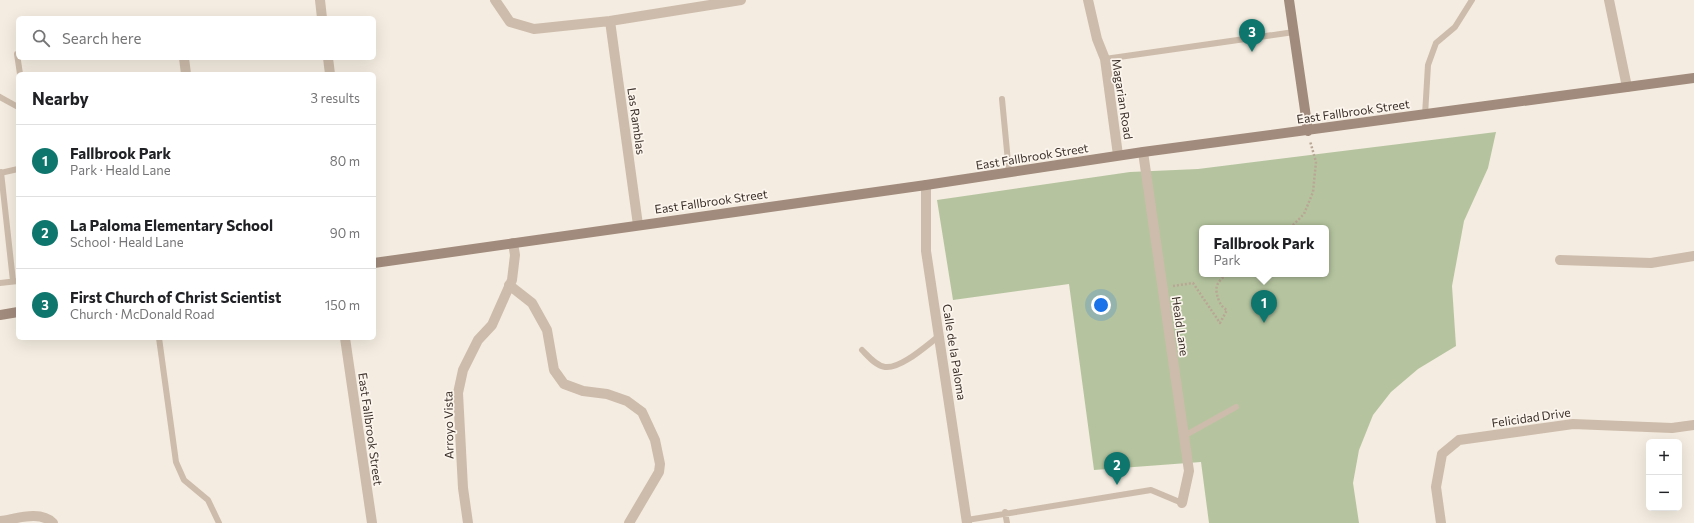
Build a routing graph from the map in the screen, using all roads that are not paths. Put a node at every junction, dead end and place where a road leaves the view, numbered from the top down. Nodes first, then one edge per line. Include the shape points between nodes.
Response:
1 (320, 0) edge
2 (495, 0) edge
3 (741, 0) edge
4 (1088, 0) edge
5 (1289, 0) edge
6 (1472, 0) edge
7 (1609, 0) edge
8 (729, 1) edge
9 (322, 16) edge
10 (610, 21) junction
11 (1294, 32) junction
12 (1105, 59) junction
13 (19, 60) edge
14 (184, 60) edge
15 (328, 60) edge
16 (20, 72) edge
17 (186, 72) edge
18 (330, 72) edge
19 (1694, 78) edge
20 (1627, 87) junction
21 (0, 97) edge
22 (1002, 99) dead end
23 (16, 106) edge
24 (1425, 115) junction
25 (1308, 130) junction
26 (1143, 152) junction
27 (1118, 155) junction
28 (16, 169) edge
29 (1, 172) edge
30 (1009, 172) junction
31 (926, 185) junction
32 (638, 225) junction
33 (513, 243) junction
34 (1694, 256) edge
35 (1560, 260) dead end
36 (376, 263) edge
37 (16, 281) edge
38 (0, 283) edge
39 (509, 285) junction
40 (16, 312) edge
41 (0, 315) edge
42 (939, 336) junction
43 (159, 340) edge
44 (345, 340) edge
45 (862, 350) dead end
46 (1236, 407) dead end
47 (1694, 425) edge
48 (1184, 436) junction
49 (1182, 503) joint
50 (1005, 512) junction
51 (0, 521) edge
52 (967, 521) edge
53 (1441, 521) edge
54 (53, 523) edge
55 (219, 523) edge
56 (372, 523) edge
57 (468, 523) edge
58 (630, 523) edge
59 (1007, 523) edge

1 - 9 street
2 - 10 street via 510,22 534,29
3 - 8 street
4 - 12 street, Magarian Road via 1097,39
5 - 11 main road
6 - 24 lane via 1455,27 1436,43 1428,65
7 - 20 street
8 - 10 street
10 - 32 street, Las Ramblas
11 - 12 lane
11 - 25 main road
12 - 27 street, Magarian Road
13 - 16 lane
14 - 17 street
15 - 18 street
19 - 20 main road, East Fallbrook Street
20 - 24 main road, East Fallbrook Street
21 - 23 lane
22 - 30 lane
24 - 25 main road, East Fallbrook Street
25 - 26 main road, East Fallbrook Street
26 - 27 main road, East Fallbrook Street
26 - 48 street, Heald Lane
27 - 30 main road, East Fallbrook Street
28 - 29 lane
29 - 37 lane
30 - 31 main road, East Fallbrook Street
31 - 32 main road, East Fallbrook Street
31 - 42 street, Calle de la Paloma via 926,252
32 - 33 main road, East Fallbrook Street
33 - 36 main road, East Fallbrook Street
33 - 39 street, Arroyo Vista via 515,254
34 - 35 street via 1651,263
37 - 38 lane
39 - 57 street, Arroyo Vista via 492,325 478,340 463,370 458,393 463,488
39 - 58 street via 532,303 536,310 546,330 554,370 564,384 627,401 642,412 655,440 660,464 659,472
40 - 41 main road
42 - 45 lane via 907,360 892,366 880,365
42 - 52 street, Calle de la Paloma
43 - 55 lane via 176,462 184,480 208,500
44 - 56 street, East Fallbrook Street
46 - 48 lane
47 - 53 street, Felicidad Drive via 1672,428 1573,424 1459,440 1442,454 1436,487
48 - 49 street, Heald Lane via 1189,471
49 - 50 lane via 1151,490
50 - 52 lane
50 - 59 lane
51 - 54 street via 37,516 46,517

